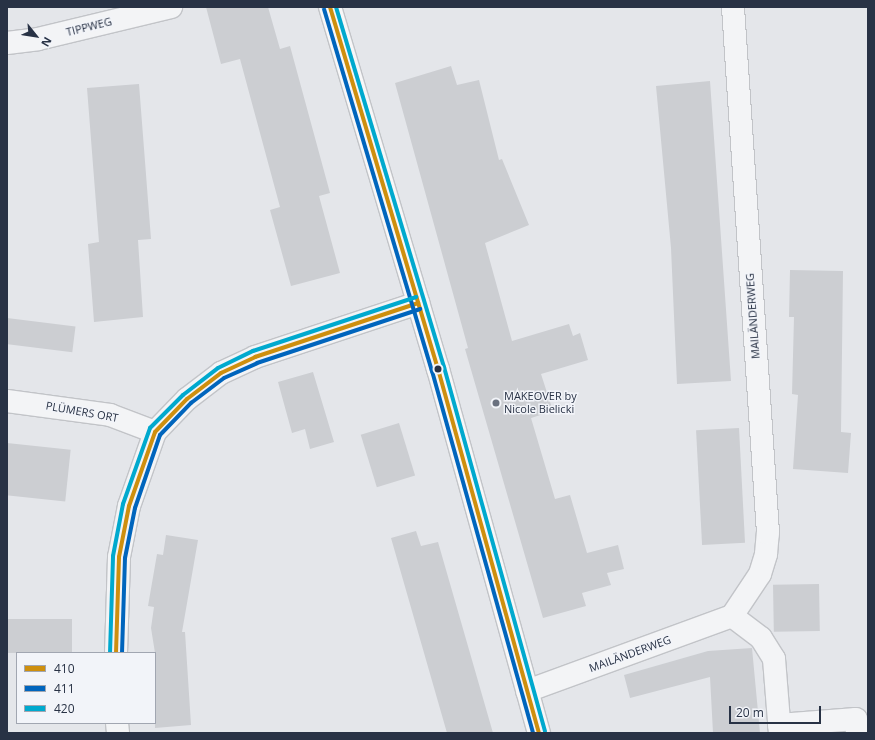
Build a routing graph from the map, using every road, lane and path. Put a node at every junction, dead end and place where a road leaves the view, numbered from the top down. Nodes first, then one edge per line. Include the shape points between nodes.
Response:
1 (171, 7) edge
2 (330, 7) edge
3 (733, 7) edge
4 (7, 43) edge
5 (418, 303) junction
6 (7, 400) edge
7 (155, 432) junction
8 (732, 616) junction
9 (116, 652) edge
10 (527, 691) junction
11 (780, 729) edge
12 (539, 733) edge
13 (857, 733) edge

1 - 4 street, TIPPWEG via 38,39
2 - 5 street
3 - 8 street, MAILÄNDERWEG via 768,533 760,574
5 - 7 street via 255,358 221,373 187,399
5 - 10 street
6 - 7 street, PLÜMERS ORT via 110,415
7 - 9 street via 129,506 120,557
8 - 10 street, MAILÄNDERWEG
8 - 11 street via 761,638 774,659
10 - 12 street
11 - 13 street via 856,719

